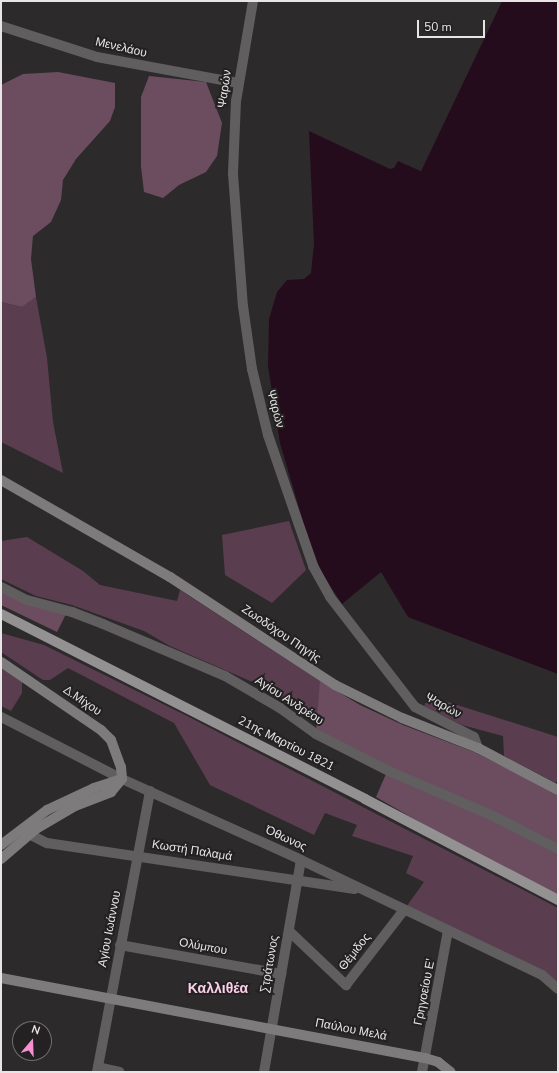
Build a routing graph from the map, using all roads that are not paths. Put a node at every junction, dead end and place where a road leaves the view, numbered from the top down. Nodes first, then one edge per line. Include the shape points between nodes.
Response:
1 (253, 1) edge
2 (1, 26) edge
3 (238, 83) junction
4 (1, 480) edge
5 (1, 586) edge
6 (1, 614) edge
7 (1, 662) edge
8 (1, 717) edge
9 (478, 748) junction
10 (122, 779) junction
11 (558, 790) edge
12 (150, 791) junction
13 (19, 829) junction
14 (29, 835) junction
15 (1, 845) edge
16 (558, 849) edge
17 (137, 855) junction
18 (1, 859) edge
19 (301, 860) junction
20 (298, 881) junction
21 (364, 891) junction
22 (558, 900) edge
23 (404, 910) junction
24 (289, 931) junction
25 (448, 931) junction
26 (120, 945) junction
27 (281, 974) junction
28 (1, 978) edge
29 (558, 989) edge
30 (110, 1000) junction
31 (272, 1029) junction
32 (425, 1058) junction
33 (97, 1069) edge
34 (119, 1072) edge
35 (264, 1072) edge
36 (422, 1072) edge
37 (451, 1072) edge

1 - 3 street, Ψαρών
2 - 3 street, Μενελάου via 97,56
3 - 9 street, Ψαρών via 233,174 242,306 262,413 300,533 313,566 330,597 416,707 474,737
4 - 9 street, Ζωοδόχου Πηγής via 170,577 335,685 402,718
5 - 16 street, Αγίου Ανδρέου via 27,600 54,606 103,624 225,676 280,708 316,734 391,772 493,816
6 - 22 main road, 21ης Μαρτίου 1821
7 - 10 street, Δ.Μίχου via 101,730 111,740 121,767
8 - 10 street, Όθωνος
9 - 11 street, Ζωοδόχου Πηγής
10 - 12 street, Όθωνος
10 - 13 street via 70,798
10 - 14 street via 111,792 57,816
12 - 17 street, Αγίου Ιωάννου
12 - 19 street, Όθωνος
13 - 14 street, Κωστή Παλαμά
13 - 15 street
14 - 17 street, Κωστή Παλαμά via 47,843
14 - 18 street
17 - 20 street, Κωστή Παλαμά
17 - 26 street, Αγίου Ιωάννου
19 - 20 street, Στράτωνος
19 - 21 street, Όθωνος
20 - 21 street, Κωστή Παλαμά
20 - 24 street, Στράτωνος
21 - 23 street, Όθωνος
23 - 24 street, Θέμιδος via 346,985
23 - 25 street, Όθωνος
24 - 27 street, Στράτωνος
25 - 29 street, Όθωνος via 542,975
25 - 32 street, Γρηγοείου Ε'
26 - 27 street, Ολύμπου
26 - 30 street, Αγίου Ιωάννου
27 - 31 street, Στράτωνος
28 - 30 street, Παύλου Μελά
30 - 31 street, Παύλου Μελά
30 - 33 street, Αγίου Ιωάννου
31 - 32 street, Παύλου Μελά
31 - 35 street, Στράτωνος
32 - 36 street, Γρηγοείου Ε'
32 - 37 street, Παύλου Μελά via 438,1062
33 - 34 street

